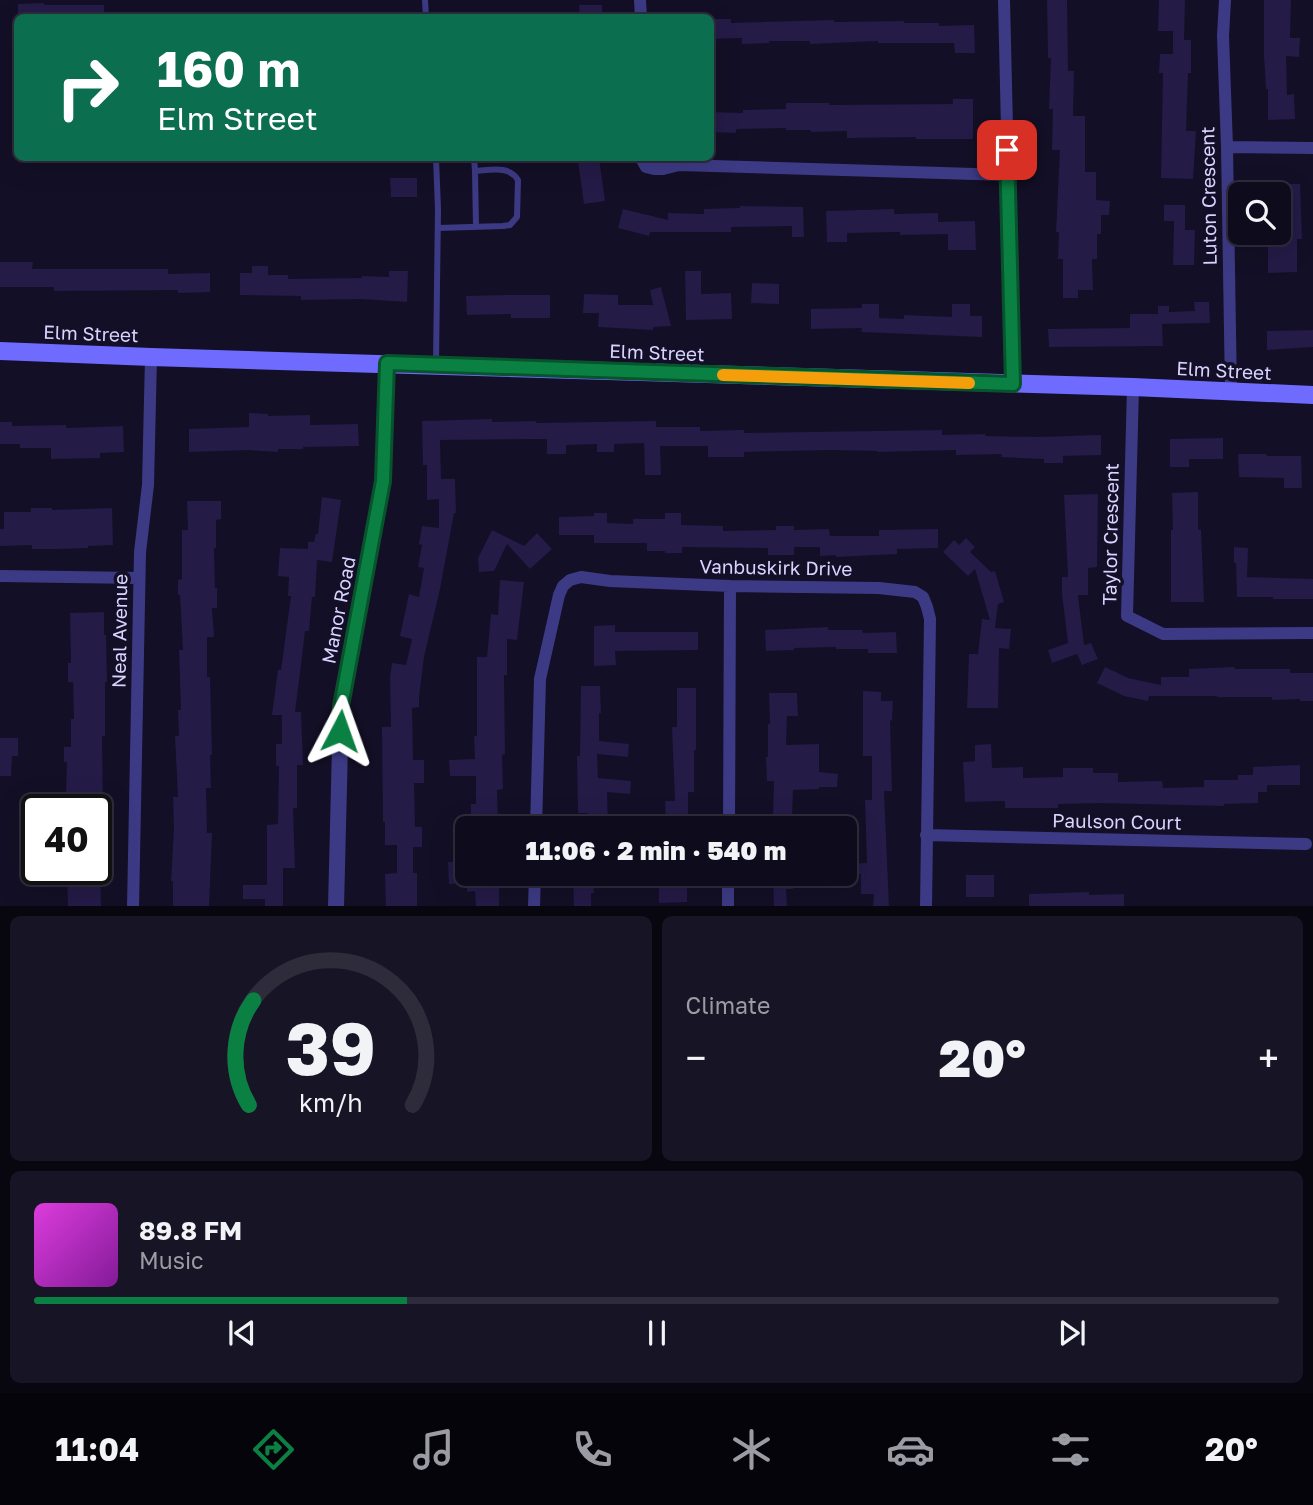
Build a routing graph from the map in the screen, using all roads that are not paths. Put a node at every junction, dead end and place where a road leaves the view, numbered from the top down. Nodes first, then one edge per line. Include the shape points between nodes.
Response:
1 (1004, 0) edge
2 (1225, 0) edge
3 (1227, 147) junction
4 (1313, 148) edge
5 (436, 161) edge
6 (474, 161) edge
7 (643, 161) edge
8 (475, 171) junction
9 (1007, 175) junction
10 (476, 227) junction
11 (438, 228) junction
12 (0, 351) edge
13 (151, 357) junction
14 (387, 363) junction
15 (436, 365) junction
16 (1013, 384) junction
17 (1133, 387) junction
18 (1231, 392) junction
19 (1313, 395) edge
20 (0, 576) edge
21 (139, 578) junction
22 (730, 586) junction
23 (1313, 633) edge
24 (536, 816) edge
25 (729, 816) edge
26 (926, 835) junction
27 (1306, 844) dead end
28 (535, 886) edge
29 (728, 886) edge
30 (133, 906) edge
31 (336, 906) edge
32 (534, 906) edge
33 (728, 906) edge
34 (926, 906) edge

1 - 9 street
2 - 3 street, Luton Crescent
3 - 4 street
3 - 18 street, Luton Crescent
5 - 11 lane
6 - 8 lane
7 - 9 street via 654,169 679,165
8 - 10 lane
8 - 10 lane via 506,170 518,180 514,222
9 - 16 street
10 - 11 lane
11 - 15 lane
12 - 13 main road, Elm Street
13 - 14 main road, Elm Street
13 - 21 street, Neal Avenue via 148,485
14 - 15 main road, Elm Street
14 - 31 street, Manor Road via 383,481 341,706
15 - 16 main road, Elm Street
16 - 17 main road, Elm Street
17 - 18 main road, Elm Street
17 - 23 street, Taylor Crescent via 1127,617 1163,634
18 - 19 main road, Elm Street
20 - 21 street
21 - 30 street, Neal Avenue
22 - 24 street, Vanbuskirk Drive via 580,577 563,586 540,679
22 - 25 street
22 - 26 street, Vanbuskirk Drive via 878,588 923,597 930,619
26 - 27 street, Paulson Court
26 - 34 street, Vanbuskirk Drive
28 - 32 street
29 - 33 street

